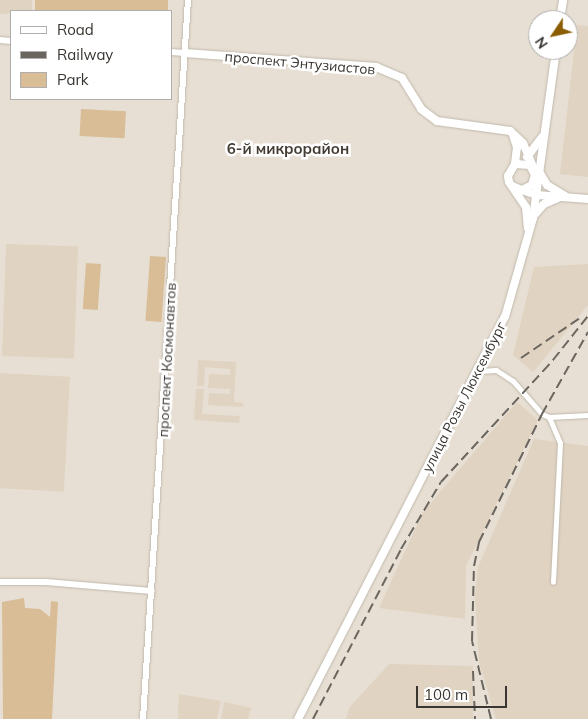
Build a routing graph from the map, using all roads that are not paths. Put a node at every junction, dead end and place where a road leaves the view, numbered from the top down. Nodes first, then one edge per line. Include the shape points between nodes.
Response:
1 (188, 0) edge
2 (172, 52) edge
3 (185, 53) junction
4 (554, 60) edge
5 (544, 130) junction
6 (510, 131) junction
7 (529, 156) junction
8 (516, 163) junction
9 (537, 171) junction
10 (516, 188) junction
11 (537, 195) junction
12 (564, 197) junction
13 (588, 199) edge
14 (533, 218) junction
15 (529, 232) junction
16 (480, 371) junction
17 (588, 416) edge
18 (549, 417) junction
19 (0, 582) edge
20 (552, 582) dead end
21 (152, 591) junction
22 (143, 719) edge
23 (298, 719) edge

1 - 3 street, проспект Космонавтов
2 - 3 street
3 - 6 main road, проспект Энтузиастов via 376,67 402,78 421,108 437,120
3 - 21 street, проспект Космонавтов
4 - 5 main road, улица Розы Люксембург
5 - 7 main road
5 - 9 main road, улица Розы Люксембург
6 - 7 main road via 520,140
6 - 8 main road via 517,144
7 - 8 main road
7 - 9 main road
8 - 9 main road via 527,163
8 - 10 main road via 508,174
9 - 10 main road via 528,188
9 - 11 main road, улица Розы Люксембург
9 - 12 main road via 551,188
10 - 11 main road
10 - 15 main road via 526,207
11 - 12 main road
11 - 14 main road, улица Розы Люксембург
12 - 13 main road
12 - 14 main road via 544,204
14 - 15 main road, улица Розы Люксембург
15 - 16 main road, улица Розы Люксембург via 514,291
16 - 18 street via 496,370 513,381 542,414
16 - 23 main road, улица Розы Люксембург
17 - 18 street
18 - 20 street via 560,443
19 - 21 street via 60,583
21 - 22 street, проспект Космонавтов

